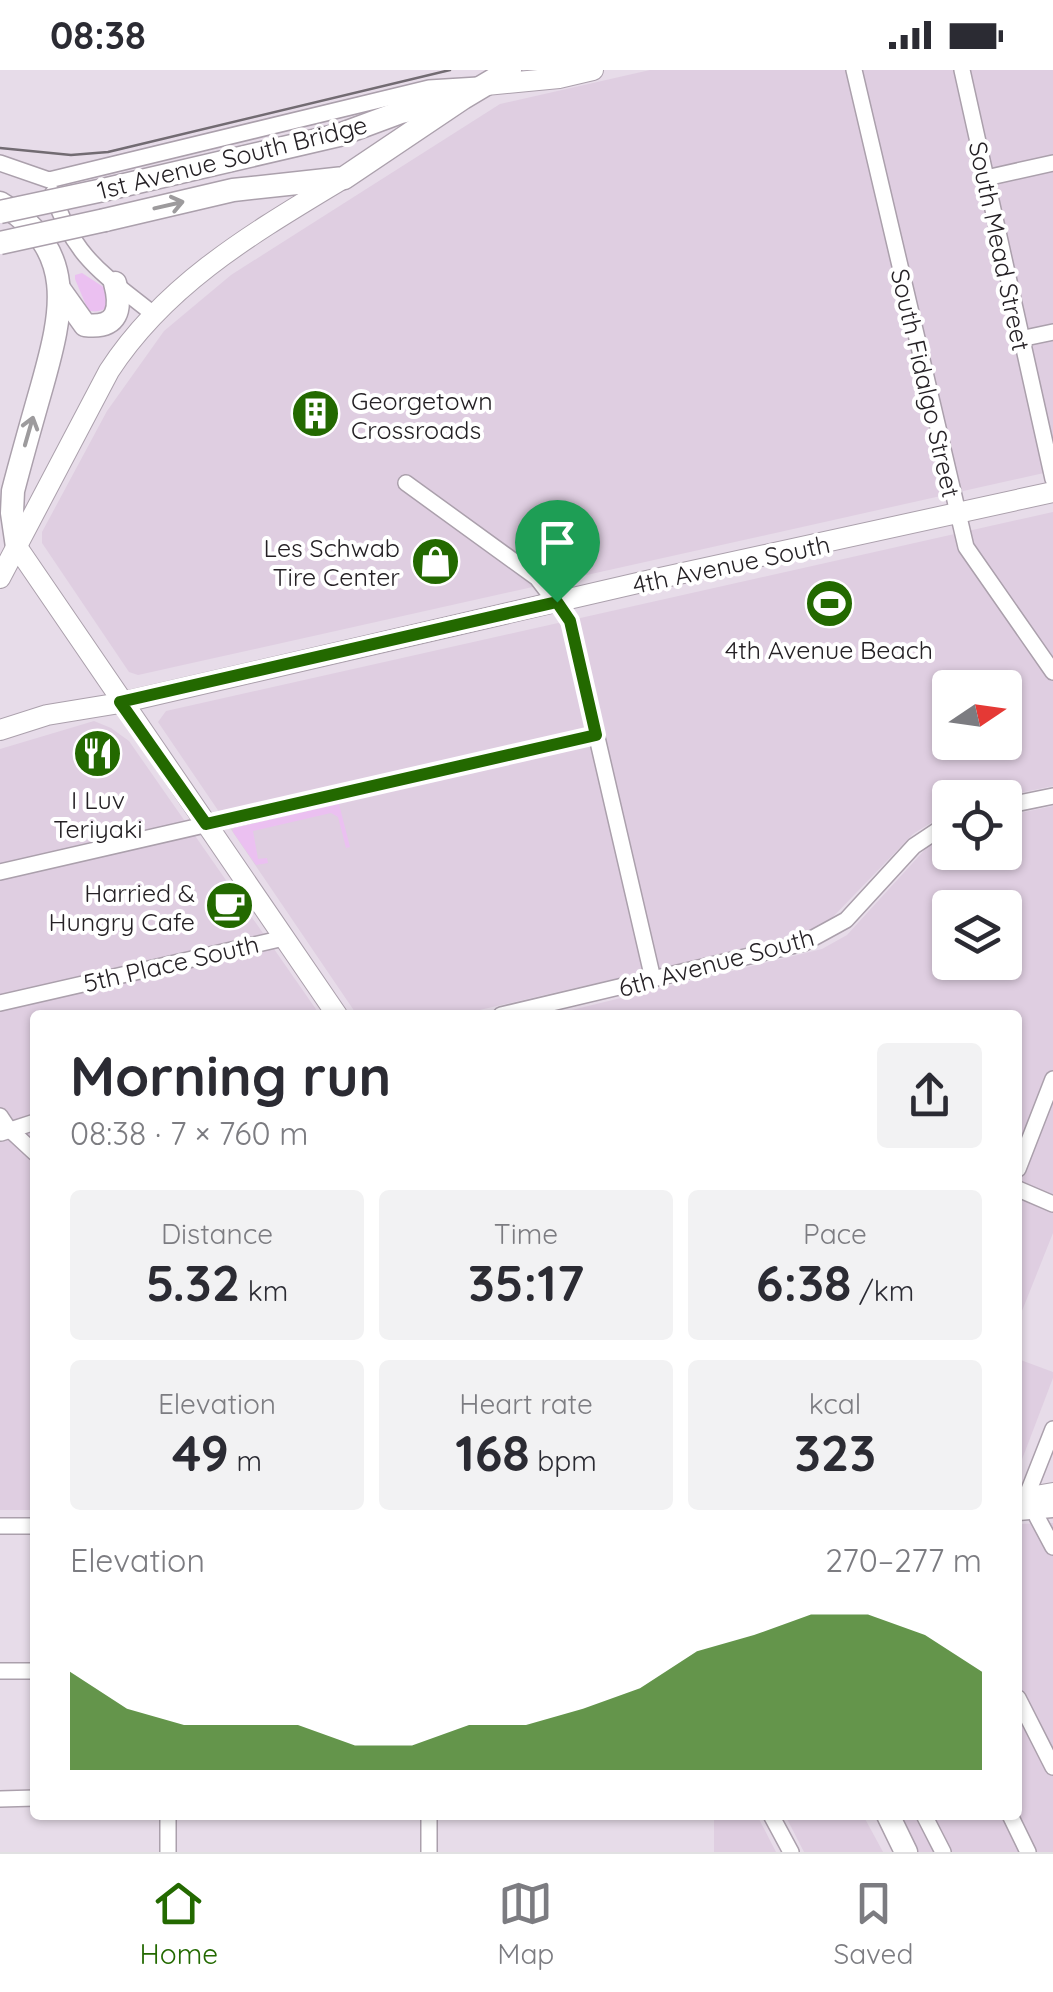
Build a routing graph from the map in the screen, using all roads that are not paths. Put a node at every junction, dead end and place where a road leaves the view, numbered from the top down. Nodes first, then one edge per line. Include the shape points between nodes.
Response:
1 (510, 70) edge
2 (593, 70) edge
3 (854, 70) edge
4 (962, 70) edge
5 (486, 84) junction
6 (463, 98) junction
7 (1053, 162) edge
8 (0, 164) edge
9 (344, 178) junction
10 (986, 178) junction
11 (49, 180) junction
12 (0, 203) edge
13 (0, 212) edge
14 (0, 243) edge
15 (115, 283) junction
16 (60, 289) junction
17 (152, 314) junction
18 (1053, 332) edge
19 (1020, 339) junction
20 (1053, 480) edge
21 (406, 483) dead end
22 (1053, 492) edge
23 (956, 514) junction
24 (0, 517) edge
25 (8, 540) edge
26 (0, 578) edge
27 (557, 602) junction
28 (1053, 672) edge
29 (120, 702) junction
30 (0, 730) edge
31 (596, 735) junction
32 (1053, 796) edge
33 (1022, 802) edge
34 (206, 824) junction
35 (932, 834) edge
36 (0, 872) edge
37 (284, 938) junction
38 (654, 980) junction
39 (0, 1002) edge
40 (334, 1010) edge
41 (523, 1010) edge
42 (1053, 1079) edge
43 (30, 1123) edge
44 (3, 1126) edge
45 (30, 1149) edge
46 (1022, 1159) edge
47 (1022, 1192) edge
48 (1053, 1204) edge
49 (1053, 1429) edge
50 (1053, 1492) edge
51 (1032, 1508) edge
52 (0, 1526) edge
53 (30, 1526) edge
54 (1053, 1547) edge
55 (0, 1671) edge
56 (30, 1671) edge
57 (1022, 1706) edge
58 (1053, 1768) edge
59 (30, 1798) edge
60 (0, 1799) edge
61 (168, 1820) edge
62 (429, 1820) edge
63 (775, 1820) edge
64 (890, 1820) edge
65 (927, 1820) edge
66 (1012, 1820) edge
67 (168, 1852) edge
68 (429, 1852) edge
69 (791, 1852) edge
70 (906, 1852) edge
71 (943, 1852) edge
72 (1028, 1852) edge

1 - 5 highway
2 - 5 main road
3 - 23 street, South Fidalgo Street
4 - 10 street, South Mead Street
5 - 6 highway
5 - 11 street via 429,88
6 - 9 highway
6 - 13 highway, 1st Avenue South Bridge, bridge via 339,134
7 - 10 street
8 - 11 street
14 -> 9 highway, 1st Avenue South Bridge, bridge via 234,190
9 - 17 main road via 213,261
10 - 19 street, South Mead Street
11 - 15 street via 74,244
12 - 16 highway via 42,237
15 - 16 highway via 118,312 95,326 85,326
15 - 17 street
25 -> 16 highway via 13,490 54,342
17 - 25 main road via 109,371
18 - 19 street
19 - 20 street, South Mead Street
21 - 27 street via 529,572
22 - 23 main road, 4th Avenue South
23 - 27 main road, 4th Avenue South
23 - 28 street, South Fidalgo Street via 966,547
24 - 25 street
25 - 26 main road
25 - 29 main road
27 - 29 main road, 4th Avenue South
27 - 31 street via 570,621
29 - 30 main road, 4th Avenue South
29 - 34 main road
31 - 34 street
31 - 38 street
32 - 33 street
34 - 36 street
34 - 37 main road
35 - 38 street, 6th Avenue South via 860,908 824,934
37 - 39 street, 5th Place South
37 - 40 main road
38 - 41 street, 6th Avenue South
42 - 46 street
43 - 44 street
44 - 45 street
47 - 48 street
49 - 51 street
50 - 51 main road
51 - 54 street
52 - 53 street
55 - 56 street
57 - 58 street
59 - 60 street
61 - 67 street
62 - 68 street
63 - 69 street
64 - 70 highway
65 - 71 street
66 - 72 street

